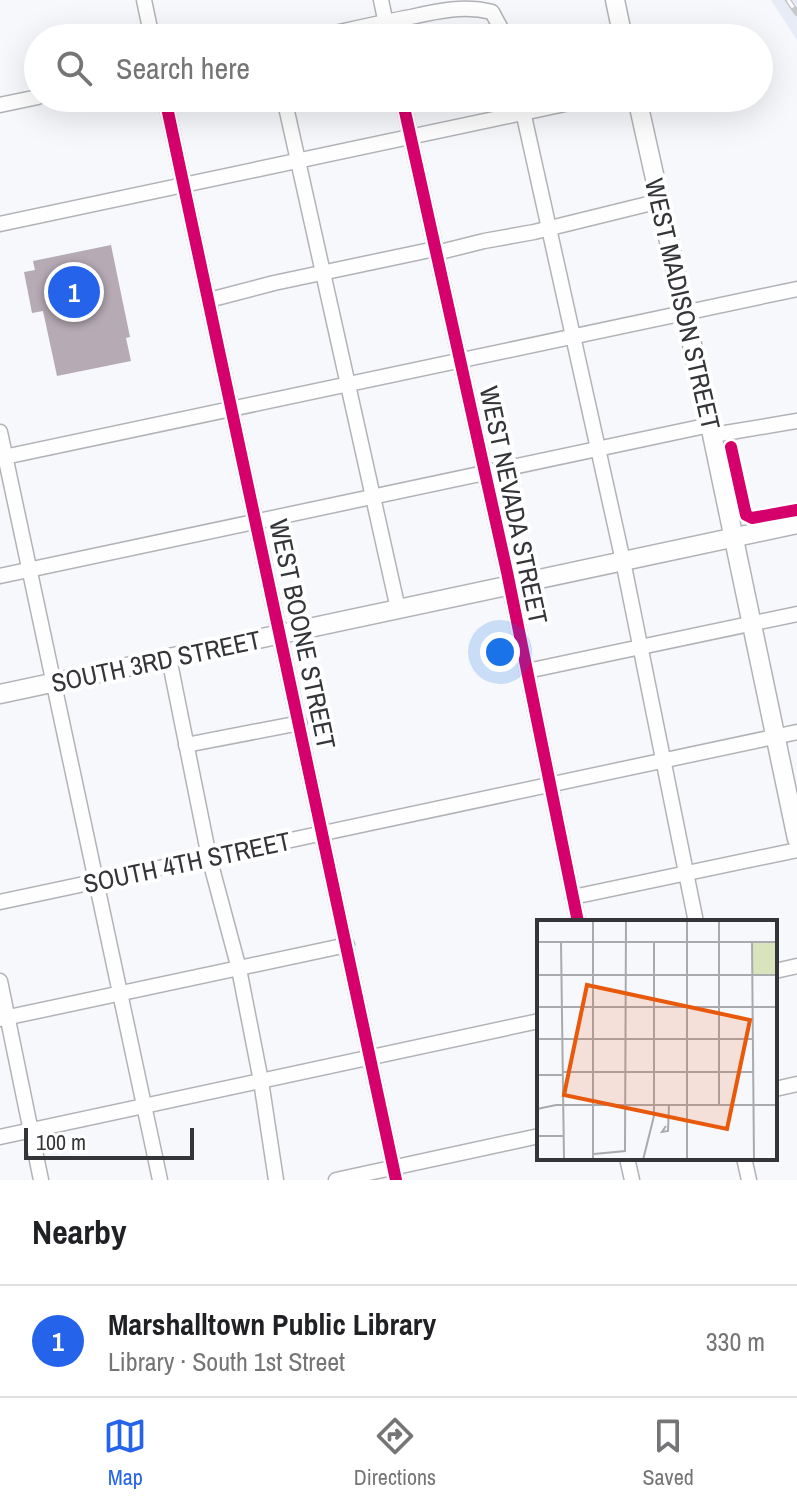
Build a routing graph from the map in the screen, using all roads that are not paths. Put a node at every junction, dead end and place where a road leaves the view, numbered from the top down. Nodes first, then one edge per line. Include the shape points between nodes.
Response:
1 (144, 0) edge
2 (381, 0) edge
3 (615, 0) edge
4 (385, 21) junction
5 (149, 24) edge
6 (372, 24) edge
7 (386, 24) edge
8 (498, 24) edge
9 (620, 24) edge
10 (24, 100) edge
11 (0, 105) edge
12 (168, 112) edge
13 (287, 112) edge
14 (405, 112) edge
15 (497, 112) edge
16 (523, 112) edge
17 (640, 112) edge
18 (410, 137) junction
19 (299, 161) junction
20 (184, 185) junction
21 (660, 201) junction
22 (0, 224) edge
23 (548, 228) junction
24 (436, 251) junction
25 (323, 272) junction
26 (797, 289) edge
27 (209, 300) junction
28 (686, 313) junction
29 (572, 337) junction
30 (460, 360) junction
31 (347, 384) junction
32 (232, 409) junction
33 (797, 421) edge
34 (712, 430) junction
35 (0, 432) edge
36 (598, 448) junction
37 (3, 457) edge
38 (485, 472) junction
39 (372, 496) junction
40 (256, 521) junction
41 (797, 524) edge
42 (734, 537) junction
43 (623, 561) junction
44 (29, 569) junction
45 (0, 576) edge
46 (509, 585) junction
47 (398, 609) junction
48 (797, 614) edge
49 (752, 624) junction
50 (281, 634) junction
51 (640, 648) junction
52 (169, 658) junction
53 (527, 671) junction
54 (54, 683) junction
55 (0, 694) edge
56 (300, 723) junction
57 (797, 732) edge
58 (777, 736) junction
59 (186, 745) junction
60 (663, 760) junction
61 (551, 784) junction
62 (322, 833) junction
63 (797, 839) edge
64 (797, 850) edge
65 (209, 857) junction
66 (686, 873) junction
67 (96, 881) junction
68 (573, 897) junction
69 (0, 902) edge
70 (578, 920) edge
71 (696, 920) edge
72 (347, 945) junction
73 (797, 966) edge
74 (239, 969) junction
75 (777, 971) edge
76 (0, 981) edge
77 (120, 994) junction
78 (4, 1018) edge
79 (537, 1021) edge
80 (370, 1058) junction
81 (261, 1081) junction
82 (797, 1084) edge
83 (777, 1089) edge
84 (144, 1106) junction
85 (31, 1131) junction
86 (0, 1137) edge
87 (537, 1137) edge
88 (627, 1160) edge
89 (744, 1160) edge
90 (395, 1174) edge
91 (41, 1180) edge
92 (160, 1180) edge
93 (276, 1180) edge
94 (336, 1180) edge
95 (632, 1180) edge
96 (749, 1180) edge

1 - 5 street
2 - 4 street
3 - 9 main road
4 - 6 street
4 - 7 street
4 - 8 street via 476,8 492,12
10 - 11 street
12 - 20 street, WEST BOONE STREET
13 - 19 street
14 - 18 street, WEST NEVADA STREET
15 - 18 street
16 - 23 street
17 - 21 main road, WEST MADISON STREET
18 - 19 street
18 - 24 street, WEST NEVADA STREET
19 - 20 street
19 - 25 street
20 - 22 street
20 - 27 street, WEST BOONE STREET
21 - 23 street
21 - 28 main road, WEST MADISON STREET
23 - 24 street
23 - 29 street
24 - 25 street
24 - 30 street, WEST NEVADA STREET
25 - 27 street
25 - 31 street
26 - 28 street
27 - 32 street, WEST BOONE STREET
28 - 29 street
28 - 34 main road, WEST MADISON STREET
29 - 30 street
29 - 36 street
30 - 31 street
30 - 38 street, WEST NEVADA STREET
31 - 32 street
31 - 39 street
32 - 37 street
32 - 40 street, WEST BOONE STREET
33 - 34 street
34 - 36 street
34 - 42 main road, WEST MADISON STREET
35 - 37 street
36 - 38 street
36 - 43 street
37 - 44 street
38 - 39 street
38 - 46 street, WEST NEVADA STREET
39 - 40 street
39 - 47 street
40 - 44 street
40 - 50 street, WEST BOONE STREET
41 - 42 main road, SOUTH 3RD STREET
42 - 43 main road, SOUTH 3RD STREET
42 - 49 main road, WEST MADISON STREET
43 - 46 main road, SOUTH 3RD STREET
43 - 51 street
44 - 45 street
44 - 54 street
46 - 47 main road, SOUTH 3RD STREET
46 - 53 street, WEST NEVADA STREET
47 - 50 main road, SOUTH 3RD STREET
48 - 49 street
49 - 51 street
49 - 58 main road, WEST MADISON STREET
50 - 52 main road, SOUTH 3RD STREET
50 - 56 street, WEST BOONE STREET
51 - 53 street
51 - 60 street
52 - 54 main road, SOUTH 3RD STREET
52 - 59 street
53 - 61 street, WEST NEVADA STREET
54 - 55 main road, SOUTH 3RD STREET
54 - 67 street
56 - 59 street
56 - 62 street, WEST BOONE STREET
57 - 58 street, SOUTH 4TH STREET
58 - 60 street, SOUTH 4TH STREET
58 - 63 main road, WEST MADISON STREET
59 - 65 street
60 - 61 street, SOUTH 4TH STREET
60 - 66 street
61 - 62 street, SOUTH 4TH STREET
61 - 68 street, WEST NEVADA STREET
62 - 65 street, SOUTH 4TH STREET
62 - 72 street, WEST BOONE STREET
64 - 66 street
65 - 67 street, SOUTH 4TH STREET
65 - 74 street
66 - 68 street
66 - 71 street
67 - 69 street, SOUTH 4TH STREET
67 - 77 street
68 - 70 street, WEST NEVADA STREET
72 - 74 street
72 - 80 street, WEST BOONE STREET
73 - 75 street
74 - 77 street
74 - 81 street
76 - 78 street
77 - 78 street
77 - 84 street
78 - 85 street
79 - 80 street
80 - 81 street
80 - 90 street, WEST BOONE STREET
81 - 84 street
81 - 93 street
82 - 83 street
84 - 85 street
84 - 92 street
85 - 86 street
85 - 91 street
87 - 90 street
88 - 95 street
89 - 96 street
90 - 94 street

